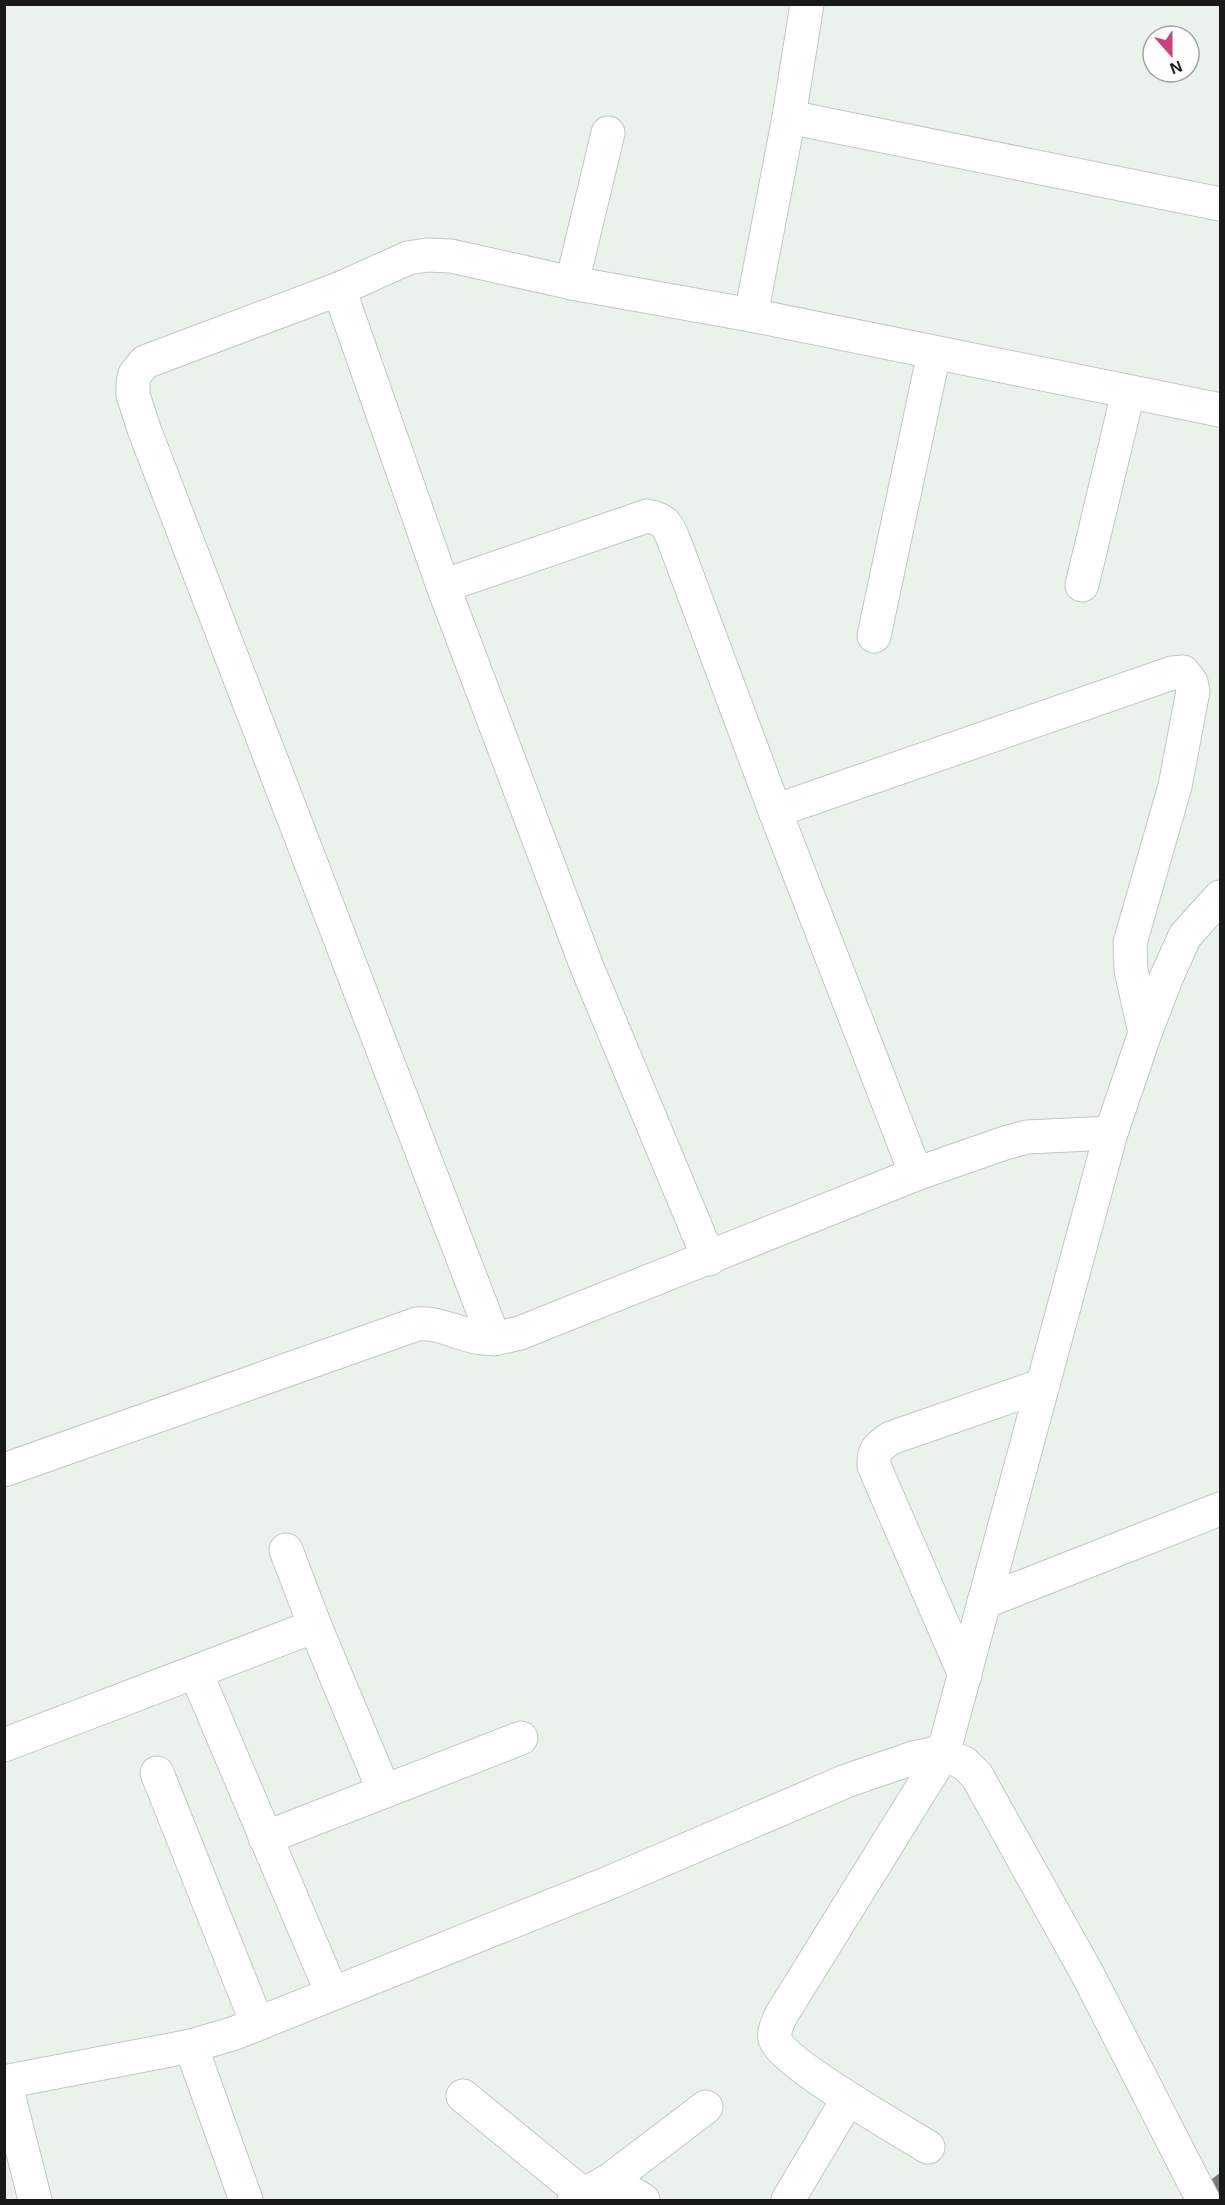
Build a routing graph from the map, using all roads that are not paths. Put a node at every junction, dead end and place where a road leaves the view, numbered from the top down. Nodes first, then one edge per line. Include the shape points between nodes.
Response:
1 (807, 4) edge
2 (789, 117) junction
3 (608, 134) dead end
4 (1221, 204) edge
5 (572, 283) junction
6 (339, 289) junction
7 (751, 315) junction
8 (934, 353) junction
9 (1128, 393) junction
10 (1221, 410) edge
11 (1082, 585) dead end
12 (443, 586) junction
13 (874, 636) dead end
14 (775, 811) junction
15 (1221, 897) edge
16 (1145, 1033) junction
17 (1110, 1133) junction
18 (916, 1174) junction
19 (709, 1259) junction
20 (494, 1339) junction
21 (1043, 1385) junction
22 (4, 1470) edge
23 (1221, 1509) edge
24 (286, 1550) dead end
25 (984, 1602) junction
26 (315, 1626) junction
27 (196, 1673) junction
28 (965, 1675) junction
29 (521, 1738) dead end
30 (4, 1745) edge
31 (943, 1754) junction
32 (157, 1773) dead end
33 (384, 1791) junction
34 (265, 1838) junction
35 (332, 1993) junction
36 (257, 2024) junction
37 (191, 2046) junction
38 (5, 2082) edge
39 (464, 2096) dead end
40 (848, 2098) junction
41 (706, 2106) dead end
42 (928, 2147) dead end
43 (589, 2192) edge
44 (35, 2200) edge
45 (246, 2200) edge
46 (643, 2200) edge
47 (788, 2200) edge
48 (1203, 2200) edge

1 - 2 street
2 - 4 street
2 - 7 street
3 - 5 street
5 - 6 street via 451,256 427,255 408,258
5 - 7 street
6 - 12 street
6 - 20 street via 145,362 135,374 133,395
7 - 8 street
8 - 9 street
8 - 13 street
9 - 10 street
9 - 11 street
12 - 14 street via 647,516 666,523
12 - 19 street via 587,968
14 - 16 street via 1161,676 1183,672 1193,692 1181,754 1130,943 1131,970
14 - 18 street
15 - 16 street via 1185,936
16 - 17 street
17 - 18 street via 1027,1137
17 - 21 street
18 - 19 street
19 - 20 street via 520,1333
20 - 22 street via 428,1323 417,1324
21 - 25 street
21 - 28 street via 891,1438 873,1454 874,1466
23 - 25 street
24 - 26 street
25 - 28 street
26 - 27 street
26 - 33 street
27 - 30 street
27 - 34 street
28 - 31 street
29 - 33 street
31 - 35 street via 913,1758 846,1781 611,1882
31 - 40 street via 780,2017 776,2030 774,2038 780,2048
31 - 48 street via 964,1763 976,1776 1088,1975
32 - 36 street
33 - 34 street
34 - 35 street
35 - 36 street
36 - 37 street
37 - 38 street
37 - 45 street
38 - 44 street
39 - 43 street
40 - 42 street
40 - 47 street
41 - 43 street
43 - 46 street

